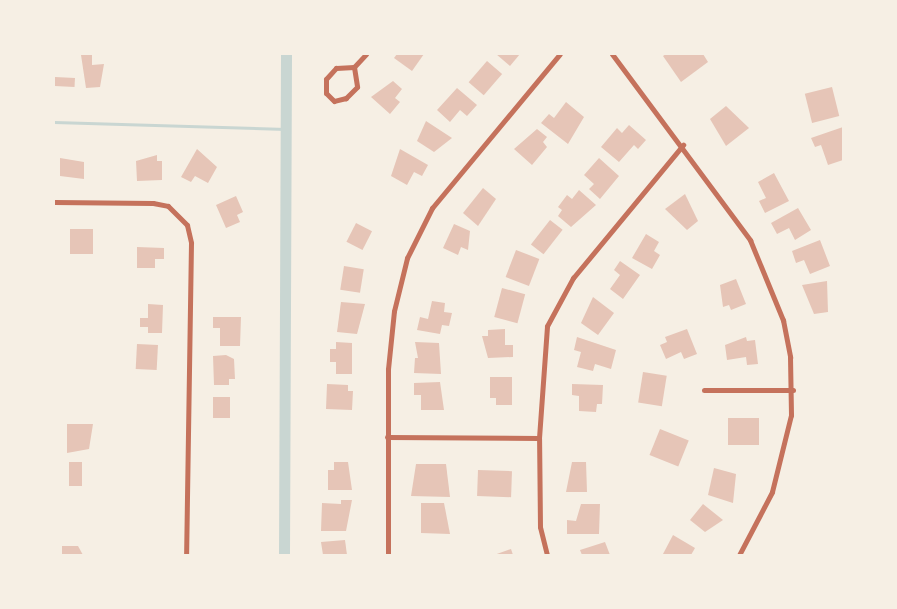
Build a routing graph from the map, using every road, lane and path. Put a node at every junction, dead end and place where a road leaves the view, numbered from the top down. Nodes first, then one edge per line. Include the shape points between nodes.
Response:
1 (366, 54) edge
2 (560, 54) edge
3 (612, 54) edge
4 (354, 67) junction
5 (683, 145) junction
6 (54, 202) edge
7 (704, 390) dead end
8 (792, 390) junction
9 (387, 437) junction
10 (540, 438) junction
11 (186, 555) edge
12 (388, 555) edge
13 (547, 555) edge
14 (739, 555) edge

1 - 4 street
2 - 9 street via 432,208 407,258 393,321
3 - 5 street
4 - 4 street via 358,87 346,98 334,101 326,93 326,79 336,68
5 - 8 street via 750,240 767,277 783,320
5 - 10 street via 555,305 542,354
6 - 11 street via 152,203 180,214 191,243
7 - 8 street
8 - 14 street via 784,452 772,492
9 - 10 street
9 - 12 street
10 - 13 street via 540,527

